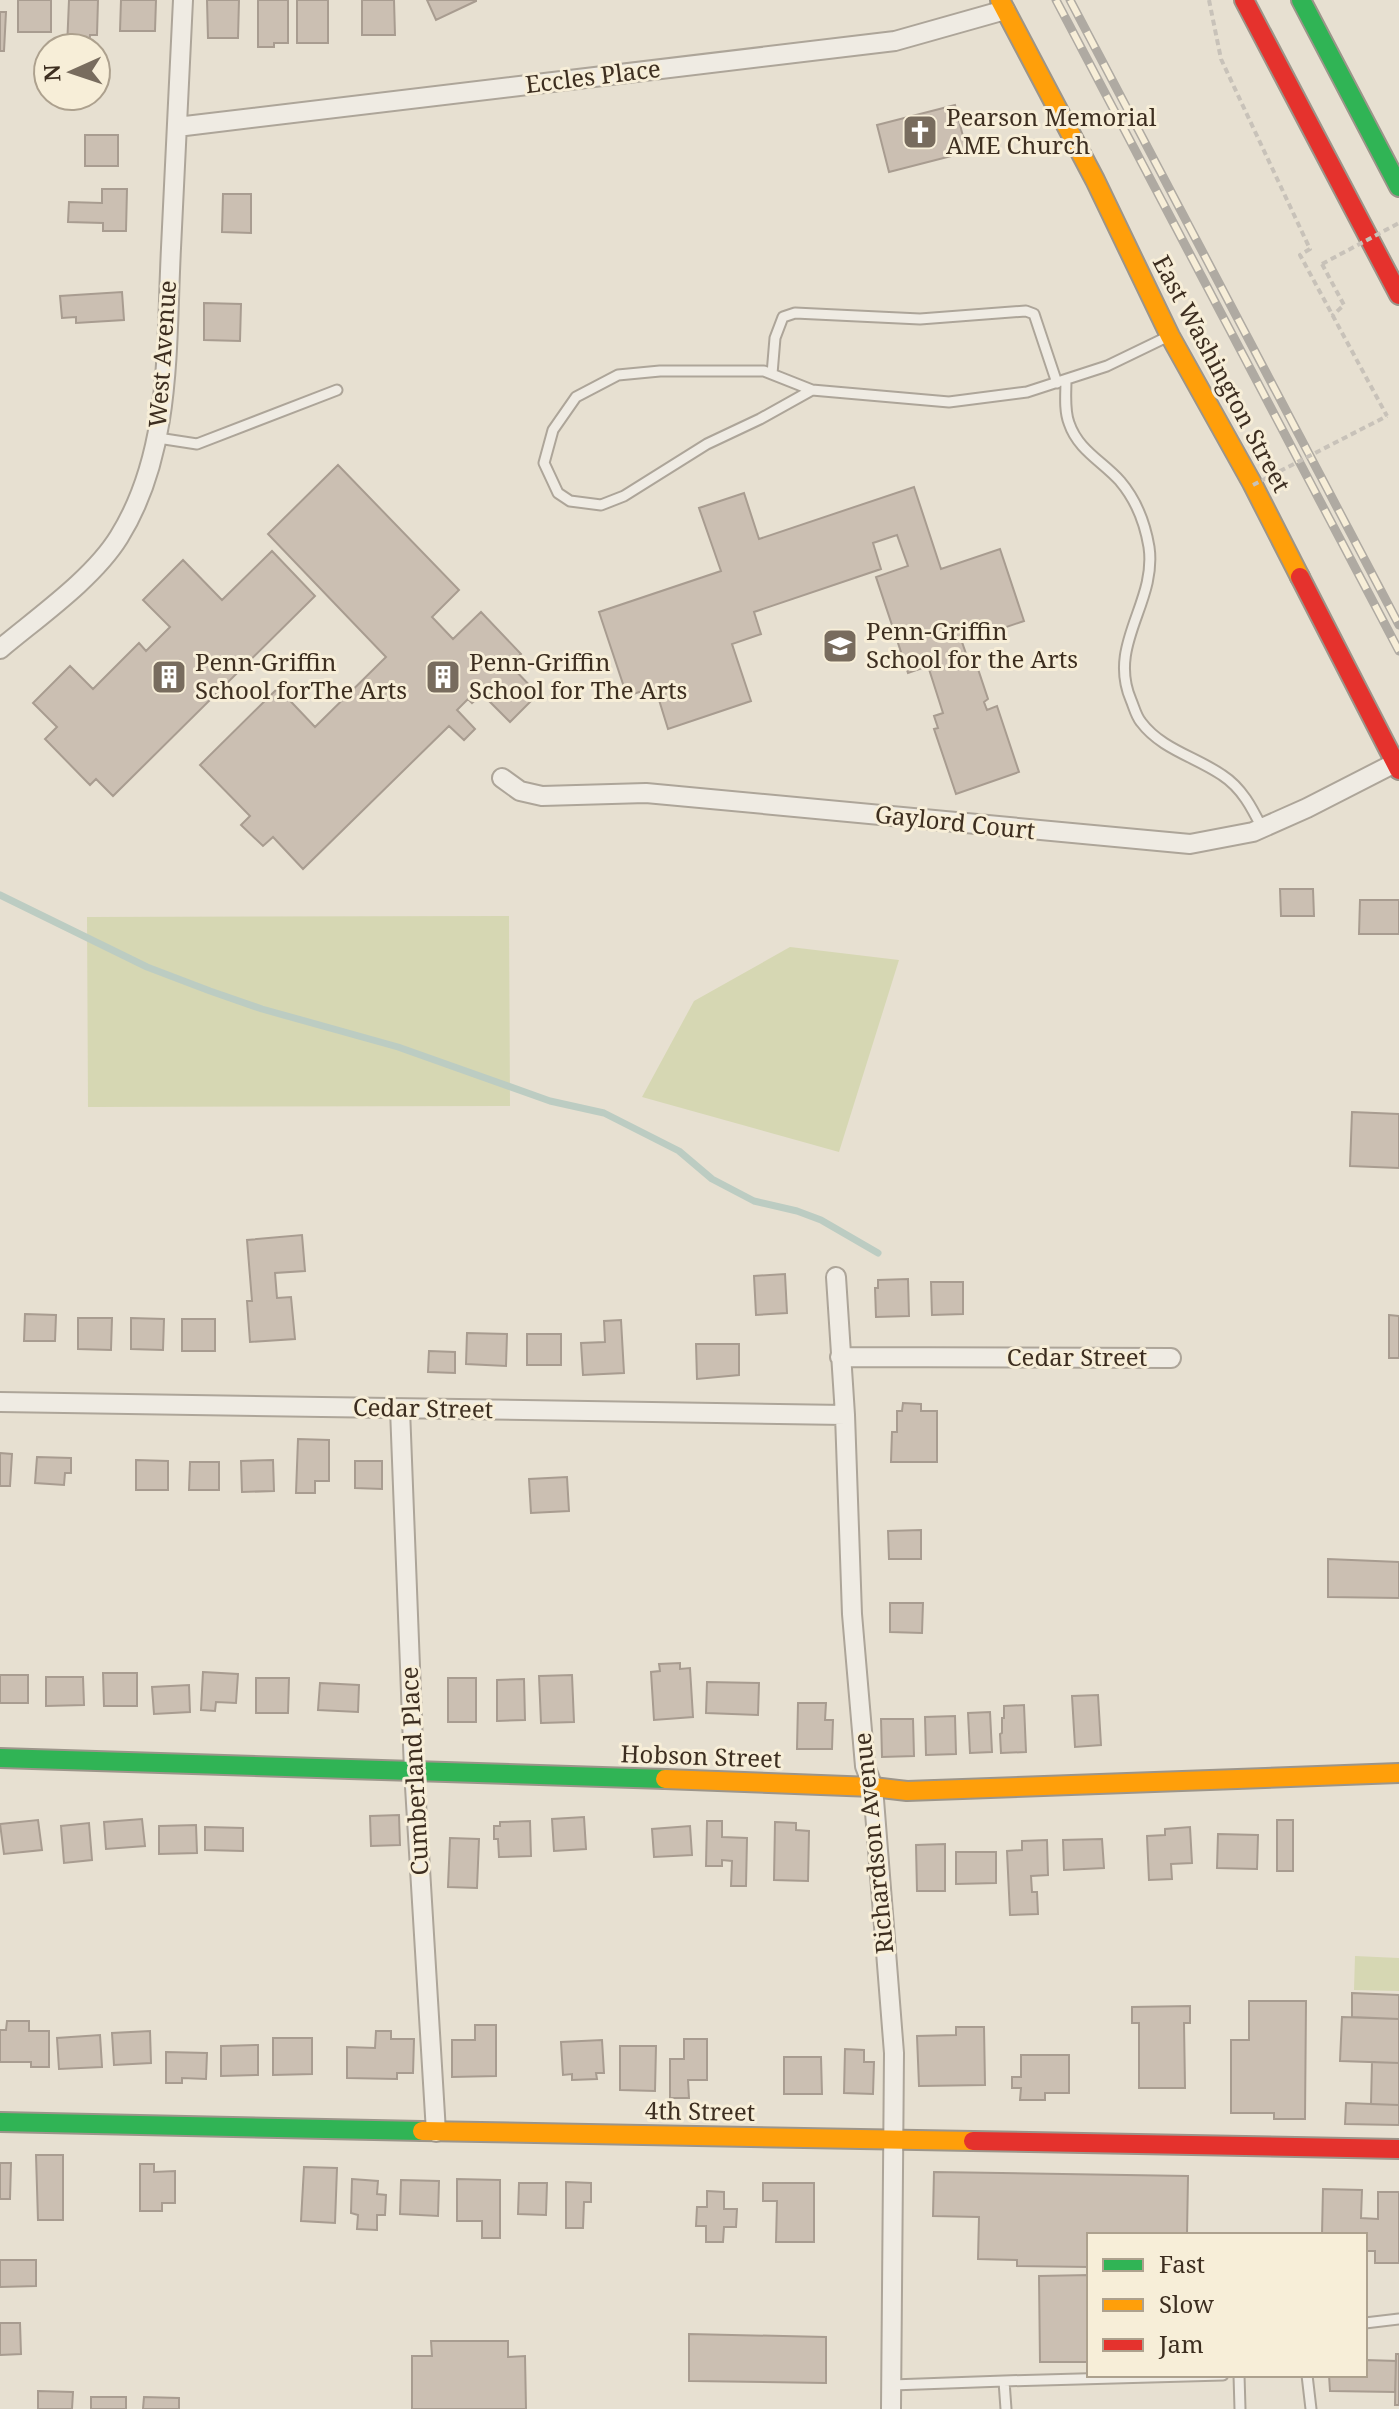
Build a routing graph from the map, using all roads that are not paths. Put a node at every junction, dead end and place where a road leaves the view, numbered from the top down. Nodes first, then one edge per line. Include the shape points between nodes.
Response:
1 (183, 0) edge
2 (1244, 0) edge
3 (1301, 0) edge
4 (1003, 5) edge
5 (177, 127) junction
6 (1399, 187) edge
7 (1399, 295) edge
8 (1170, 336) junction
9 (772, 374) junction
10 (1062, 382) junction
11 (337, 390) dead end
12 (812, 390) junction
13 (158, 438) junction
14 (0, 649) edge
15 (1397, 767) edge
16 (502, 778) dead end
17 (1262, 828) junction
18 (836, 1277) dead end
19 (840, 1357) junction
20 (1171, 1358) dead end
21 (0, 1402) edge
22 (400, 1409) junction
23 (845, 1415) junction
24 (0, 1758) edge
25 (414, 1770) junction
26 (1399, 1773) edge
27 (873, 1787) junction
28 (0, 2122) edge
29 (436, 2132) junction
30 (894, 2138) junction
31 (1399, 2149) edge
32 (1399, 2319) edge
33 (1367, 2323) edge
34 (1150, 2377) edge
35 (1239, 2377) edge
36 (1307, 2377) edge
37 (1004, 2381) junction
38 (891, 2385) junction
39 (891, 2409) edge
40 (1006, 2409) edge
41 (1240, 2409) edge
42 (1311, 2409) edge

1 - 5 street, West Avenue
2 - 7 street
3 - 6 street
4 - 5 street, Eccles Place via 895,41
4 - 8 street, East Washington Street
5 - 13 street, West Avenue
8 - 10 lane
8 - 15 street, East Washington Street via 1253,485
9 - 10 lane via 775,338 783,317 795,313 920,319 1026,311 1034,314
9 - 12 lane
9 - 12 lane via 618,375 576,397 553,430 544,463 550,480 570,501 601,505
10 - 12 lane via 949,402
10 - 17 lane via 1074,435 1119,480 1146,527 1151,564 1147,592 1122,662 1140,722 1187,758 1222,774 1240,791
11 - 13 lane via 197,444
13 - 14 street, West Avenue via 143,493 101,563
15 - 17 street, Gaylord Court
16 - 17 street, Gaylord Court via 520,791 542,796 646,793 1190,844
18 - 19 street, Richardson Avenue
19 - 20 street, Cedar Street
19 - 23 street, Richardson Avenue
21 - 22 street, Cedar Street
22 - 23 street, Cedar Street
22 - 25 street, Cumberland Place
23 - 27 street, Richardson Avenue via 852,1614 865,1766
24 - 25 street, Hobson Street
25 - 27 street, Hobson Street
25 - 29 street, Cumberland Place
26 - 27 street, Hobson Street via 907,1791
27 - 30 street, Richardson Avenue via 894,2053
28 - 29 street, 4th Street
29 - 30 street, 4th Street
30 - 31 street, 4th Street
30 - 38 street, Richardson Avenue
32 - 33 lane
34 - 37 lane
35 - 41 lane
36 - 42 lane
37 - 38 lane
37 - 40 lane
38 - 39 street, Richardson Avenue

